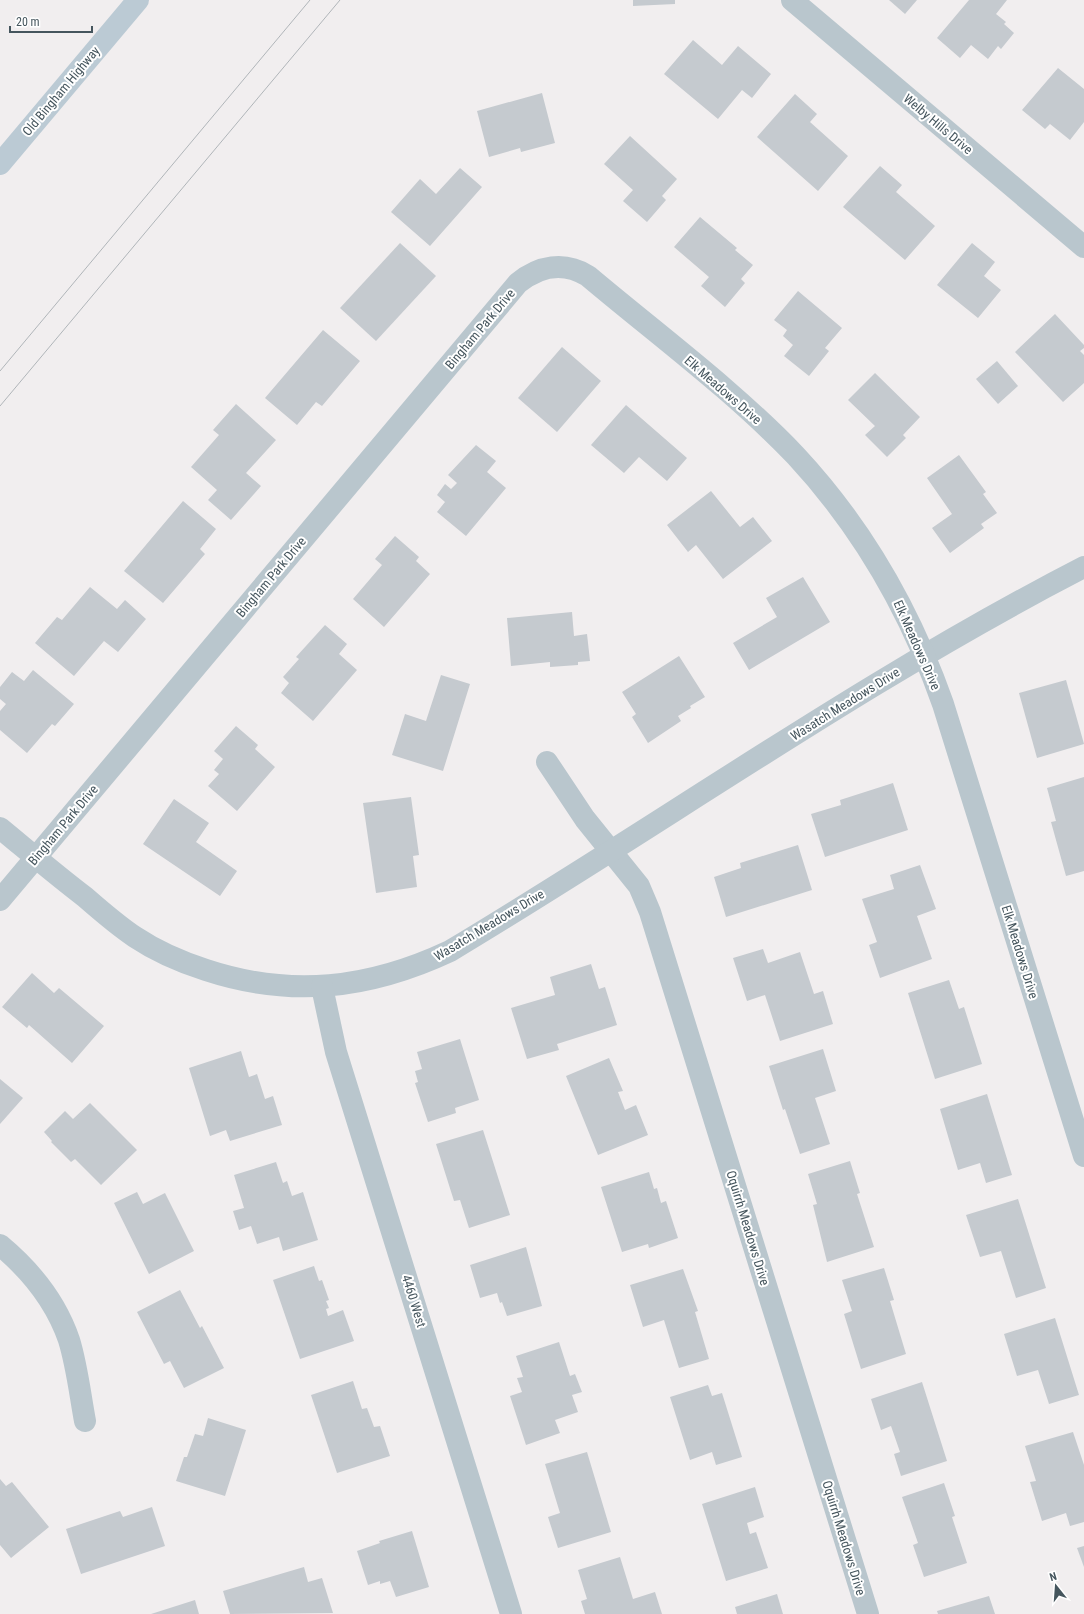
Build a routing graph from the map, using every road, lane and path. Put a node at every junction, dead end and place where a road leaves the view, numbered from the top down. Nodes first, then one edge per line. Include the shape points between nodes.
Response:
1 (138, 0) edge
2 (792, 0) edge
3 (0, 164) edge
4 (1084, 247) edge
5 (552, 267) joint
6 (1084, 567) edge
7 (924, 654) junction
8 (547, 762) dead end
9 (0, 828) edge
10 (611, 851) junction
11 (36, 858) junction
12 (0, 900) edge
13 (322, 987) junction
14 (1084, 1156) edge
15 (0, 1245) edge
16 (85, 1421) dead end
17 (511, 1614) edge
18 (868, 1614) edge

1 - 3 main road, Old Bingham Highway
2 - 4 street, Welby Hills Drive
5 - 7 street, Elk Meadows Drive via 571,268 588,276 727,391 796,456 823,488 873,557 906,615
5 - 11 street, Bingham Park Drive via 534,272 518,283
6 - 7 street, Wasatch Meadows Drive via 1006,607
7 - 10 street, Wasatch Meadows Drive
7 - 14 street, Elk Meadows Drive via 943,704
8 - 10 street via 585,819
9 - 11 street, Wasatch Meadows Drive
10 - 13 street, Wasatch Meadows Drive via 456,947 424,963 373,979
10 - 18 street, Oquirrh Meadows Drive via 639,886 650,912
11 - 12 street, Bingham Park Drive
11 - 13 street, Wasatch Meadows Drive via 135,937 162,952 191,965 253,982
13 - 17 street, 4460 West via 336,1052
15 - 16 street via 31,1275 48,1297 64,1326

